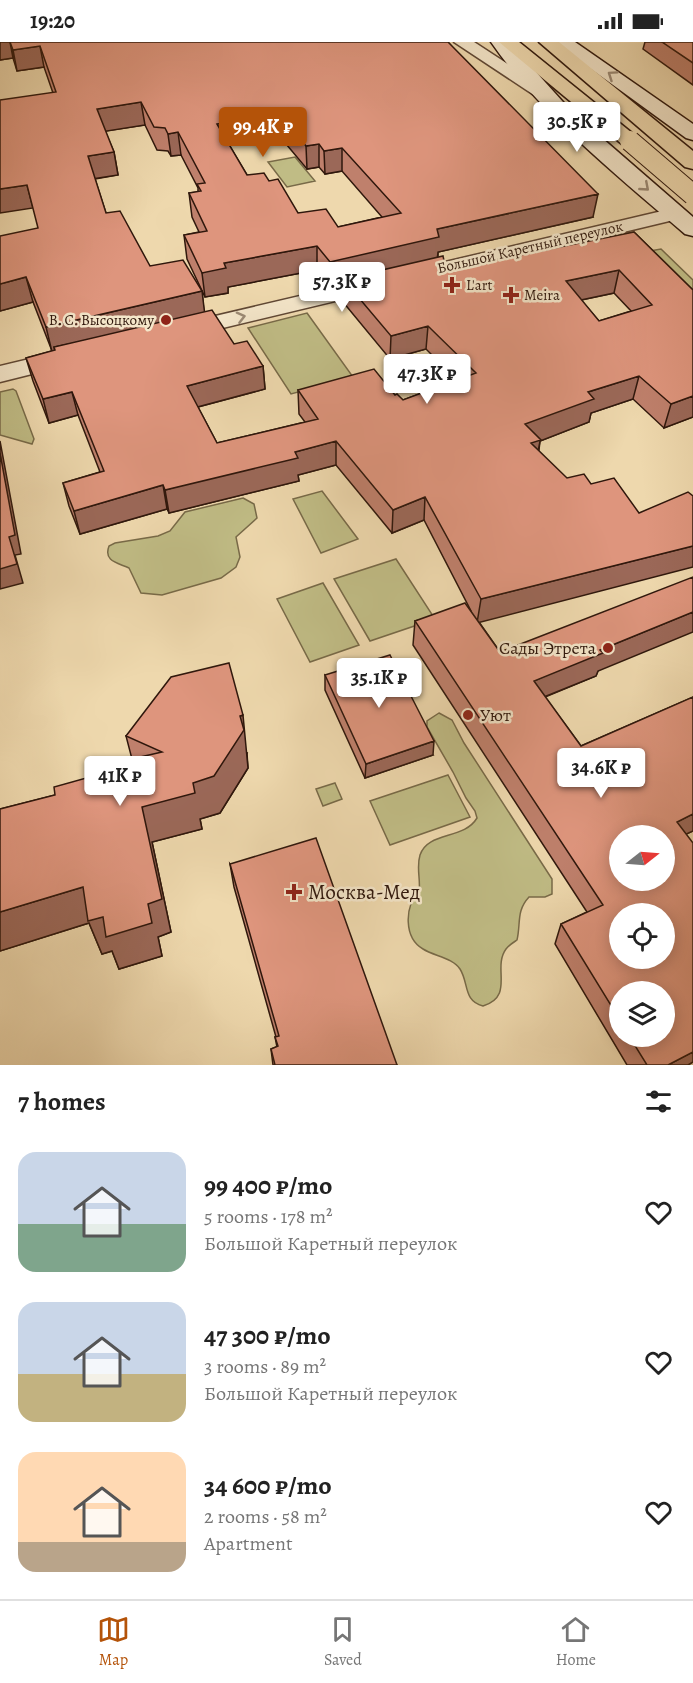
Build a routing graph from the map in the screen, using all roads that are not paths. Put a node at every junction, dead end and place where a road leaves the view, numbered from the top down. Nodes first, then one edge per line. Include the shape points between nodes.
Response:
1 (462, 42) edge
2 (500, 42) edge
3 (508, 42) edge
4 (548, 42) edge
5 (563, 42) edge
6 (546, 95) junction
7 (693, 134) edge
8 (693, 162) edge
9 (693, 195) edge
10 (675, 214) junction
11 (693, 229) edge
12 (155, 337) edge
13 (90, 353) edge
14 (0, 374) edge

1 - 6 street
2 - 6 main road
3 - 9 main road, bridge
4 - 8 main road
7 -> 5 main road
6 -> 10 main road
10 - 11 main road
12 -> 10 street, Большой Каретный переулок
13 - 14 street

